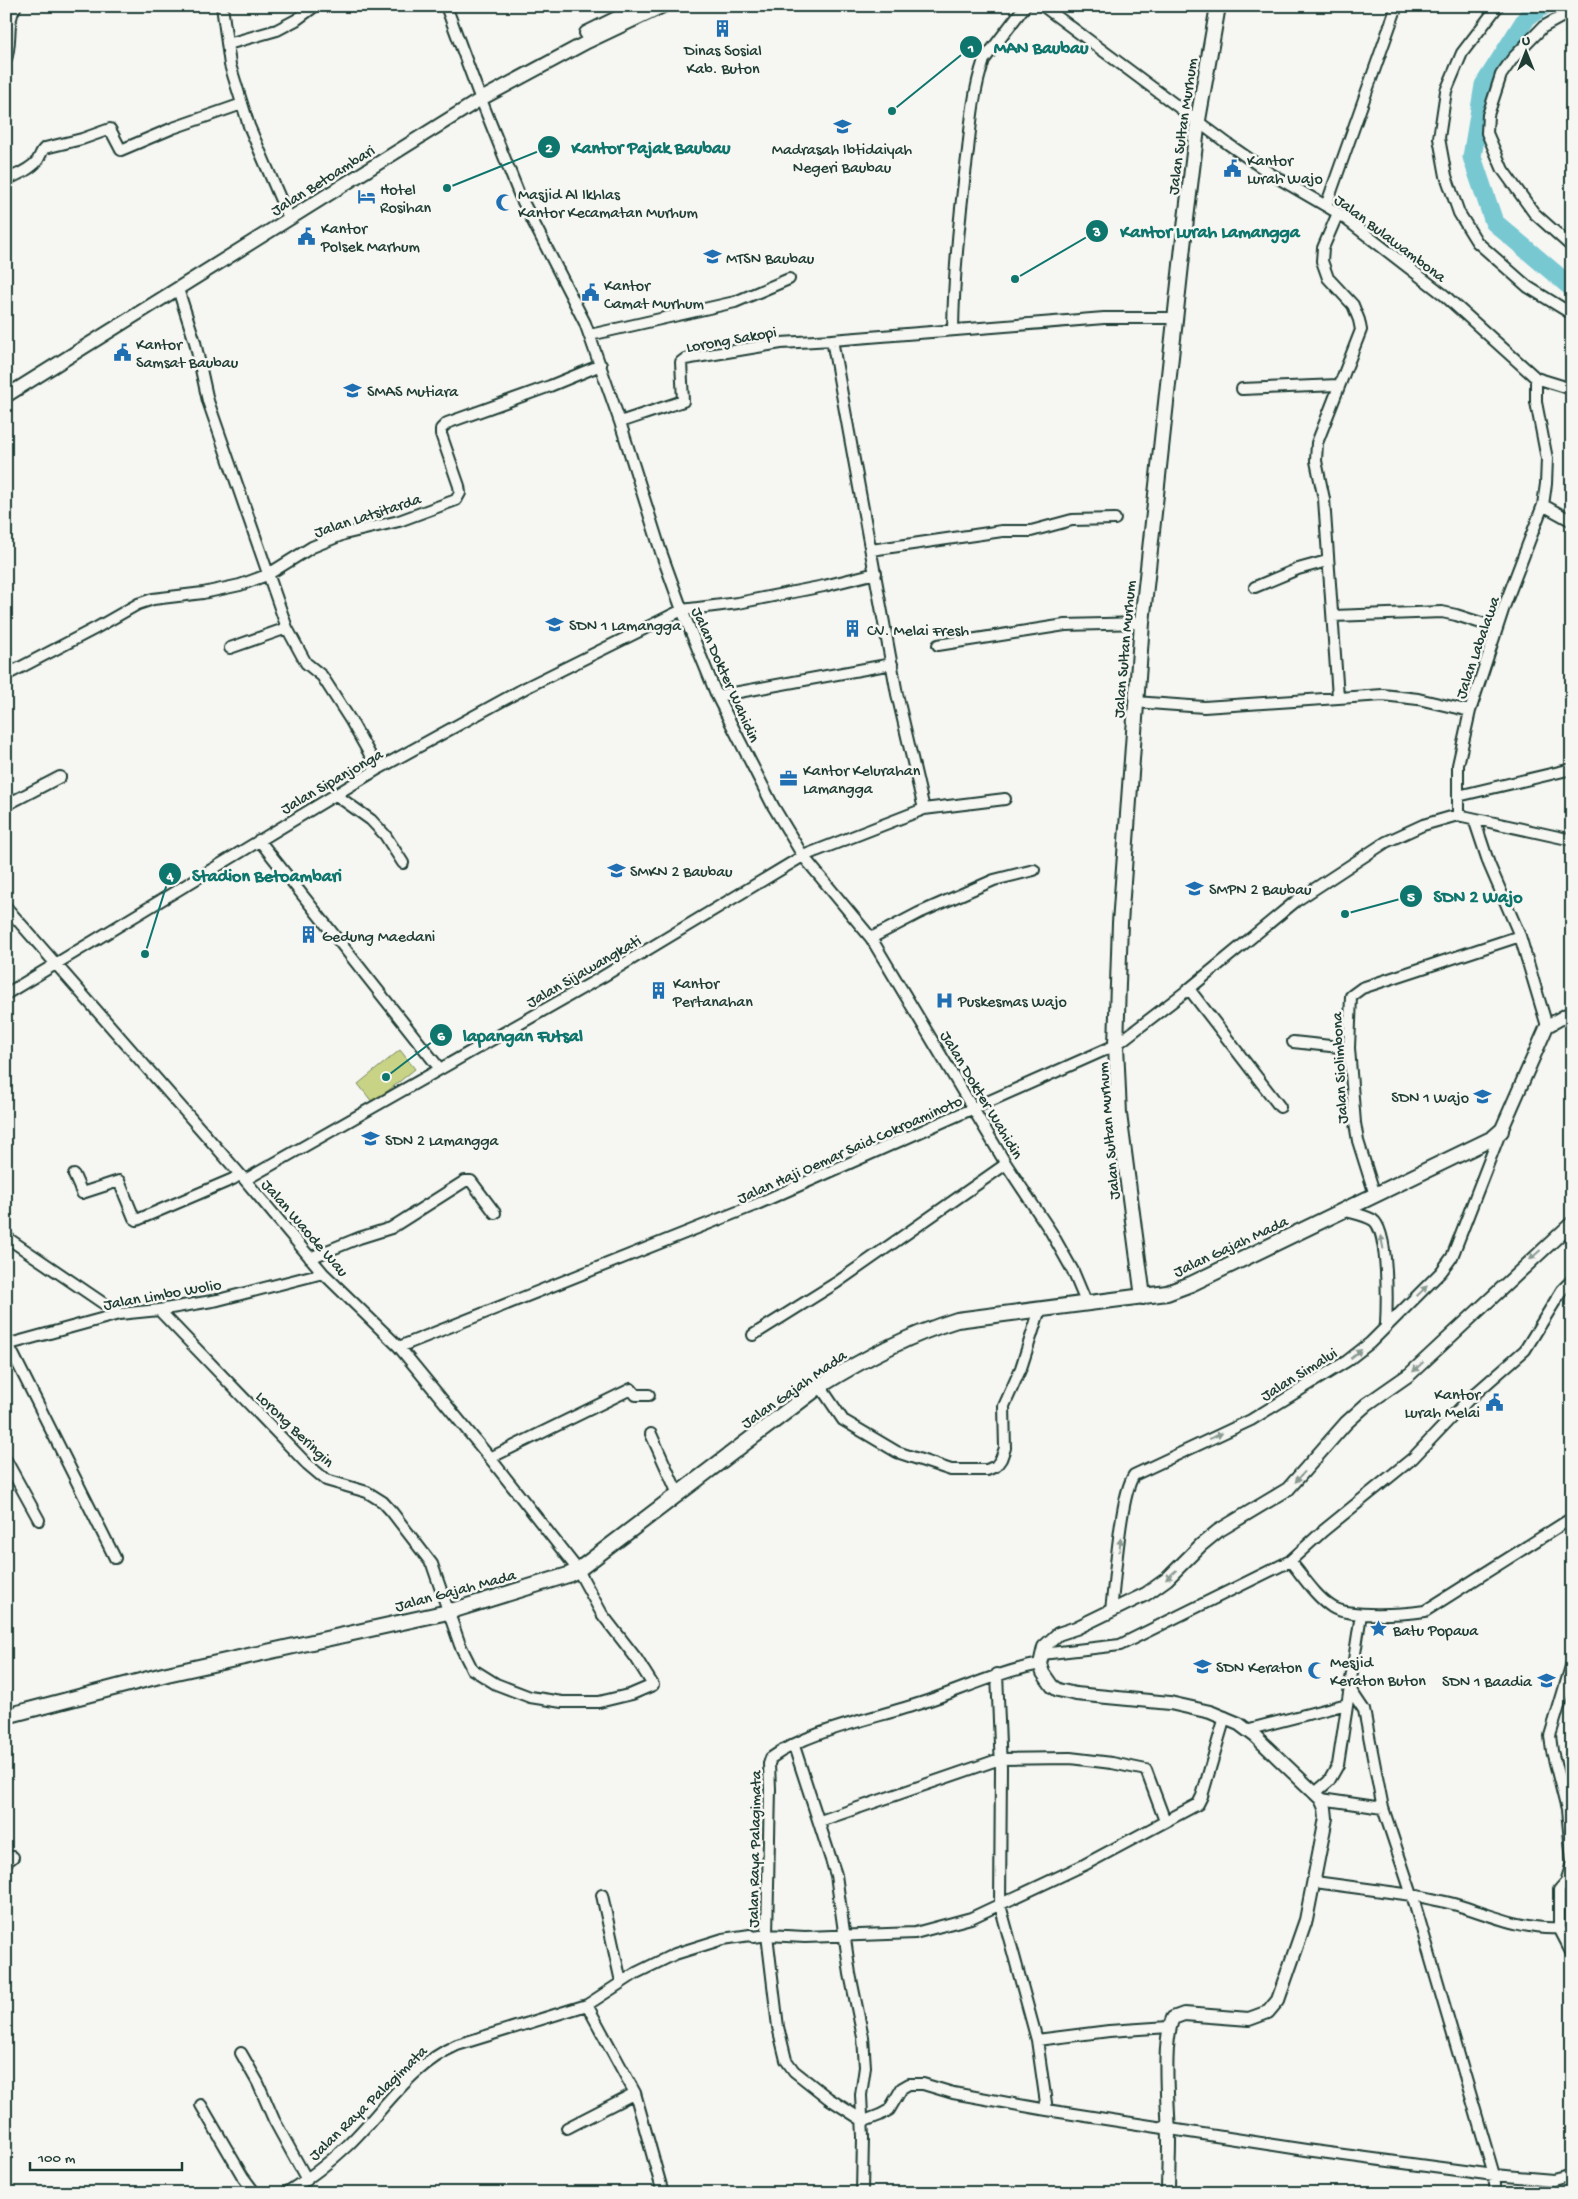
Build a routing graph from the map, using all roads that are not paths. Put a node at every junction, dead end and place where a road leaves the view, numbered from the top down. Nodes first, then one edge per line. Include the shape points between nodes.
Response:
1 (16, 6) edge
2 (222, 6) edge
3 (315, 6) edge
4 (446, 6) edge
5 (641, 6) edge
6 (663, 6) edge
7 (1025, 6) edge
8 (1043, 6) edge
9 (1218, 6) edge
10 (1397, 6) edge
11 (1498, 6) edge
12 (1572, 11) edge
13 (228, 44) junction
14 (6, 59) edge
15 (479, 95) junction
16 (242, 104) junction
17 (1198, 120) junction
18 (6, 180) edge
19 (1326, 206) junction
20 (286, 212) junction
21 (1338, 213) junction
22 (1572, 247) edge
23 (789, 279) dead end
24 (178, 289) junction
25 (1572, 314) edge
26 (1174, 318) junction
27 (953, 329) junction
28 (590, 335) junction
29 (832, 340) junction
30 (54, 362) junction
31 (601, 364) junction
32 (1536, 378) junction
33 (1338, 385) junction
34 (6, 388) edge
35 (1242, 389) dead end
36 (1572, 389) edge
37 (6, 396) edge
38 (620, 422) junction
39 (1543, 504) junction
40 (1115, 519) dead end
41 (1572, 522) edge
42 (871, 550) junction
43 (1327, 561) junction
44 (876, 573) junction
45 (267, 575) junction
46 (1255, 588) dead end
47 (682, 610) junction
48 (1333, 616) junction
49 (1142, 623) junction
50 (286, 628) junction
51 (1497, 628) junction
52 (938, 645) dead end
53 (230, 648) dead end
54 (892, 664) junction
55 (6, 675) edge
56 (717, 696) junction
57 (1338, 697) junction
58 (1135, 702) junction
59 (1470, 711) junction
60 (378, 769) junction
61 (1572, 769) edge
62 (60, 777) dead end
63 (336, 794) junction
64 (1458, 796) junction
65 (1005, 798) dead end
66 (6, 806) edge
67 (924, 809) junction
68 (1458, 815) junction
69 (1474, 819) junction
70 (258, 840) junction
71 (1572, 840) edge
72 (803, 856) junction
73 (403, 863) dead end
74 (1034, 870) dead end
75 (6, 907) edge
76 (1520, 936) junction
77 (871, 938) junction
78 (56, 964) junction
79 (1190, 989) junction
80 (6, 994) edge
81 (1572, 1012) edge
82 (1547, 1026) junction
83 (1293, 1042) dead end
84 (1116, 1045) junction
85 (1350, 1048) junction
86 (440, 1069) junction
87 (1280, 1107) dead end
88 (974, 1109) junction
89 (1501, 1131) junction
90 (1006, 1164) junction
91 (74, 1175) dead end
92 (242, 1177) junction
93 (1376, 1196) junction
94 (1343, 1210) junction
95 (495, 1213) dead end
96 (1572, 1223) edge
97 (6, 1236) edge
98 (310, 1258) junction
99 (323, 1273) junction
100 (1572, 1280) edge
101 (1143, 1297) junction
102 (1086, 1302) junction
103 (1040, 1308) junction
104 (159, 1310) junction
105 (119, 1314) junction
106 (1386, 1325) junction
107 (753, 1335) dead end
108 (7, 1344) edge
109 (400, 1347) junction
110 (820, 1386) junction
111 (649, 1395) dead end
112 (651, 1434) dead end
113 (490, 1458) junction
114 (6, 1460) edge
115 (678, 1494) junction
116 (1572, 1518) edge
117 (38, 1520) dead end
118 (115, 1558) dead end
119 (1290, 1561) junction
120 (578, 1570) junction
121 (1112, 1610) junction
122 (448, 1612) junction
123 (1362, 1614) junction
124 (1041, 1659) junction
125 (1572, 1663) edge
126 (997, 1674) junction
127 (1350, 1689) junction
128 (1347, 1704) junction
129 (6, 1716) edge
130 (1224, 1717) junction
131 (1246, 1730) junction
132 (794, 1746) junction
133 (1000, 1759) junction
134 (1318, 1796) junction
135 (1383, 1808) junction
136 (820, 1821) junction
137 (1165, 1821) junction
138 (1572, 1862) edge
139 (1315, 1882) junction
140 (602, 1895) dead end
141 (1412, 1895) junction
142 (1000, 1905) junction
143 (1558, 1928) junction
144 (767, 1935) junction
145 (845, 1937) junction
146 (1572, 1953) edge
147 (621, 1982) junction
148 (587, 2005) junction
149 (1169, 2027) junction
150 (1037, 2040) junction
151 (241, 2053) dead end
152 (634, 2094) junction
153 (202, 2105) dead end
154 (1048, 2110) junction
155 (863, 2118) junction
156 (568, 2128) dead end
157 (1169, 2130) junction
158 (1494, 2175) junction
159 (1572, 2175) edge
160 (307, 2180) junction
161 (255, 2193) edge
162 (286, 2193) edge
163 (663, 2193) edge
164 (862, 2193) edge
165 (1168, 2193) edge
166 (1496, 2193) edge

1 - 14 street via 11,14 10,46
2 - 13 street
3 - 13 street via 277,30
4 - 15 street, Jalan Dokter Wahidin
5 - 15 main road, Jalan Betoambari via 583,34
6 - 15 main road, Jalan Betoambari
7 - 27 street via 984,60 981,69 973,105 962,196
8 - 17 street, Jalan Bulawambona
9 - 17 highway, Jalan Sultan Murhum
10 - 19 street
11 - 25 street via 1462,53 1446,92 1440,138 1446,176 1459,213 1477,242 1528,286
12 - 22 street via 1543,27 1501,75 1488,115 1487,133 1503,170 1534,213
13 - 16 street via 230,65
15 - 20 main road, Jalan Betoambari
15 - 24 main road, Jalan Betoambari
15 - 28 street, Jalan Dokter Wahidin via 519,194
16 - 18 street via 121,150 110,129 46,148 31,167
16 - 20 street via 257,149
17 - 19 street, Jalan Bulawambona via 1271,174
17 - 26 highway, Jalan Sultan Murhum
19 - 21 street, Jalan Bulawambona
20 - 30 main road, Jalan Betoambari
21 - 32 street, Jalan Bulawambona via 1444,295
21 - 33 street via 1323,248 1322,261 1328,278 1353,305 1361,330
23 - 28 street via 735,302
24 - 30 main road, Jalan Betoambari
24 - 45 street via 195,342 208,401
26 - 27 street via 1104,318
26 - 49 highway, Jalan Sultan Murhum
27 - 29 street
28 - 31 street, Jalan Dokter Wahidin
29 - 38 street, Lorong Sakopi via 781,343 685,359 682,362 684,401
29 - 42 street
30 - 34 main road, Jalan Betoambari
30 - 37 main road, Jalan Betoambari
31 - 38 street, Jalan Dokter Wahidin
31 - 45 street, Jalan Latsitarda via 447,423 441,434 459,486 456,500 399,521 344,534 312,547
32 - 36 street, Jalan Bulawambona
32 - 39 street, Jalan Labalawa via 1536,402 1546,459
33 - 35 street
33 - 43 street via 1317,443 1316,461 1324,500
38 - 47 street, Jalan Dokter Wahidin
39 - 41 street
39 - 51 street, Jalan Labalawa
40 - 42 street via 1072,520 1031,531 1002,531
42 - 44 street
43 - 46 street via 1298,569
43 - 48 street
44 - 47 street, Jalan Sipanjonga via 738,603
44 - 54 street
45 - 50 street
45 - 55 street, Jalan Latsitarda via 240,585 138,604
47 - 56 street, Jalan Dokter Wahidin
47 - 60 street, Jalan Sipanjonga via 527,686
48 - 51 street via 1442,612
48 - 57 street
49 - 52 street via 1064,625
49 - 58 highway, Jalan Sultan Murhum
50 - 53 street
50 - 60 street via 306,663 322,676
51 - 59 street, Jalan Labalawa
54 - 56 street
54 - 67 street
56 - 72 street, Jalan Dokter Wahidin
57 - 58 street via 1204,707
57 - 59 street via 1383,695
58 - 84 highway, Jalan Sultan Murhum via 1120,923
59 - 64 street, Jalan Labalawa via 1458,765
60 - 63 street, Jalan Sipanjonga
61 - 64 street
62 - 66 street
63 - 70 street, Jalan Sipanjonga
63 - 73 street via 372,820
64 - 68 street, Jalan Labalawa
65 - 67 street, Jalan Sijawangkati
67 - 72 street, Jalan Sijawangkati
68 - 69 street
68 - 79 street, Jalan Haji Oemar Said Cokroaminoto via 1423,825 1386,842 1296,901
69 - 71 street
69 - 76 street via 1489,864
70 - 78 street, Jalan Sipanjonga
70 - 86 street
72 - 77 street, Jalan Dokter Wahidin
72 - 86 street, Jalan Sijawangkati via 602,977
74 - 77 street via 994,880
75 - 78 street, Jalan Waode Wau
76 - 82 street
76 - 85 street, Jalan Siolimbona via 1355,991 1351,996
77 - 88 street, Jalan Dokter Wahidin
78 - 80 street, Jalan Sipanjonga
78 - 92 street, Jalan Waode Wau
79 - 84 street, Jalan Haji Oemar Said Cokroaminoto
79 - 87 street
81 - 82 main road
82 - 89 main road
83 - 85 street
84 - 88 street, Jalan Haji Oemar Said Cokroaminoto
84 - 101 highway, Jalan Sultan Murhum via 1119,1114
85 - 93 street, Jalan Siolimbona via 1358,1141
86 - 92 street, Jalan Sijawangkati
88 - 90 street, Jalan Dokter Wahidin
88 - 109 street, Jalan Haji Oemar Said Cokroaminoto via 755,1205
89 - 93 highway, Jalan Gajah Mada via 1493,1138
106 -> 89 street, Jalan Simalui via 1441,1272 1452,1257
90 - 102 street, Jalan Dokter Wahidin via 1051,1232
90 - 107 street via 836,1283
91 - 92 street, Jalan Sijawangkati via 82,1193 119,1181 137,1220
92 - 98 street, Jalan Waode Wau
93 - 94 highway, Jalan Gajah Mada
94 - 101 highway, Jalan Gajah Mada via 1192,1284
106 -> 94 street via 1387,1277 1379,1230 1372,1219
95 - 98 street via 471,1182 465,1181 391,1228
96 -> 121 main road via 1410,1374 1346,1423 1288,1489 1218,1531 1167,1579 1146,1594
97 - 105 street
98 - 99 street, Jalan Waode Wau
99 - 104 street, Jalan Limbo Wolio via 218,1300
99 - 109 street, Jalan Waode Wau
100 - 119 street, Jalan Raya Palagimata via 1562,1290 1525,1350 1468,1400 1413,1458
101 - 102 highway, Jalan Gajah Mada
102 - 103 highway, Jalan Gajah Mada
103 - 110 highway, Jalan Gajah Mada via 958,1320 931,1328 854,1365
103 - 110 street via 1021,1368 1004,1406 1005,1448 996,1466 987,1470 950,1470 897,1452 843,1420
104 - 105 street, Jalan Limbo Wolio
104 - 122 street, Lorong Beringin via 307,1464 326,1480 367,1492 383,1502 432,1564
105 - 108 street, Jalan Limbo Wolio
121 -> 106 street, Jalan Simalui via 1124,1500 1134,1476 1250,1420 1347,1361
108 - 118 street
109 - 113 street, Jalan Waode Wau
110 - 115 highway, Jalan Gajah Mada
111 - 113 street via 636,1395 631,1389
112 - 115 street
113 - 120 street, Jalan Waode Wau
114 - 117 street
115 - 120 highway, Jalan Gajah Mada
116 - 123 street via 1425,1611
119 - 123 street via 1323,1600 1334,1608
119 - 124 street, Jalan Raya Palagimata via 1120,1645
120 - 122 highway, Jalan Gajah Mada
120 - 122 street, Jalan Waode Wau via 602,1614 653,1685 599,1702 562,1702 530,1697 496,1684 472,1669
121 - 124 main road via 1053,1637 1044,1647
122 - 129 highway, Jalan Gajah Mada via 167,1674
123 - 127 street
124 - 126 street, Jalan Raya Palagimata
124 - 130 main road via 1047,1680 1058,1690 1170,1703
125 - 138 street via 1550,1736 1568,1810
126 - 132 street, Jalan Raya Palagimata via 922,1702 825,1732
126 - 133 street
127 - 128 street
127 - 135 street via 1364,1710
128 - 131 street
128 - 134 street via 1338,1765
130 - 131 main road
130 - 137 street via 1198,1804
131 - 134 main road
132 - 136 street
132 - 144 street, Jalan Raya Palagimata via 774,1756 769,1764
133 - 136 street
133 - 137 street via 1070,1758 1143,1769 1148,1773
133 - 142 street
134 - 135 street
134 - 139 main road via 1326,1818
135 - 141 street
136 - 145 street via 840,1891
137 - 142 street via 1092,1861
138 - 143 street via 1566,1882 1559,1890
139 - 141 street
139 - 149 main road via 1290,1968 1278,2000 1268,2012 1248,2019 1184,2014 1173,2018
140 - 147 street
141 - 143 street via 1539,1928
141 - 158 street
142 - 145 street via 971,1918 915,1933
142 - 150 street
143 - 146 street
144 - 145 street
144 - 147 street, Jalan Raya Palagimata via 750,1935 696,1947 660,1961
144 - 155 street via 778,2027 786,2060 794,2071 828,2098
145 - 155 street via 863,2037
147 - 148 street, Jalan Raya Palagimata
148 - 152 street
148 - 160 street, Jalan Raya Palagimata via 440,2053 388,2100 348,2145
149 - 150 street
149 - 157 main road
150 - 154 street
151 - 160 street
152 - 156 street
152 - 163 street
153 - 161 street
154 - 155 street via 953,2093 923,2084 909,2084 902,2088 889,2110 872,2118
154 - 157 street
155 - 164 street
157 - 158 street
157 - 165 main road
158 - 159 street via 1553,2180
158 - 166 street
160 - 162 street, Jalan Raya Palagimata

